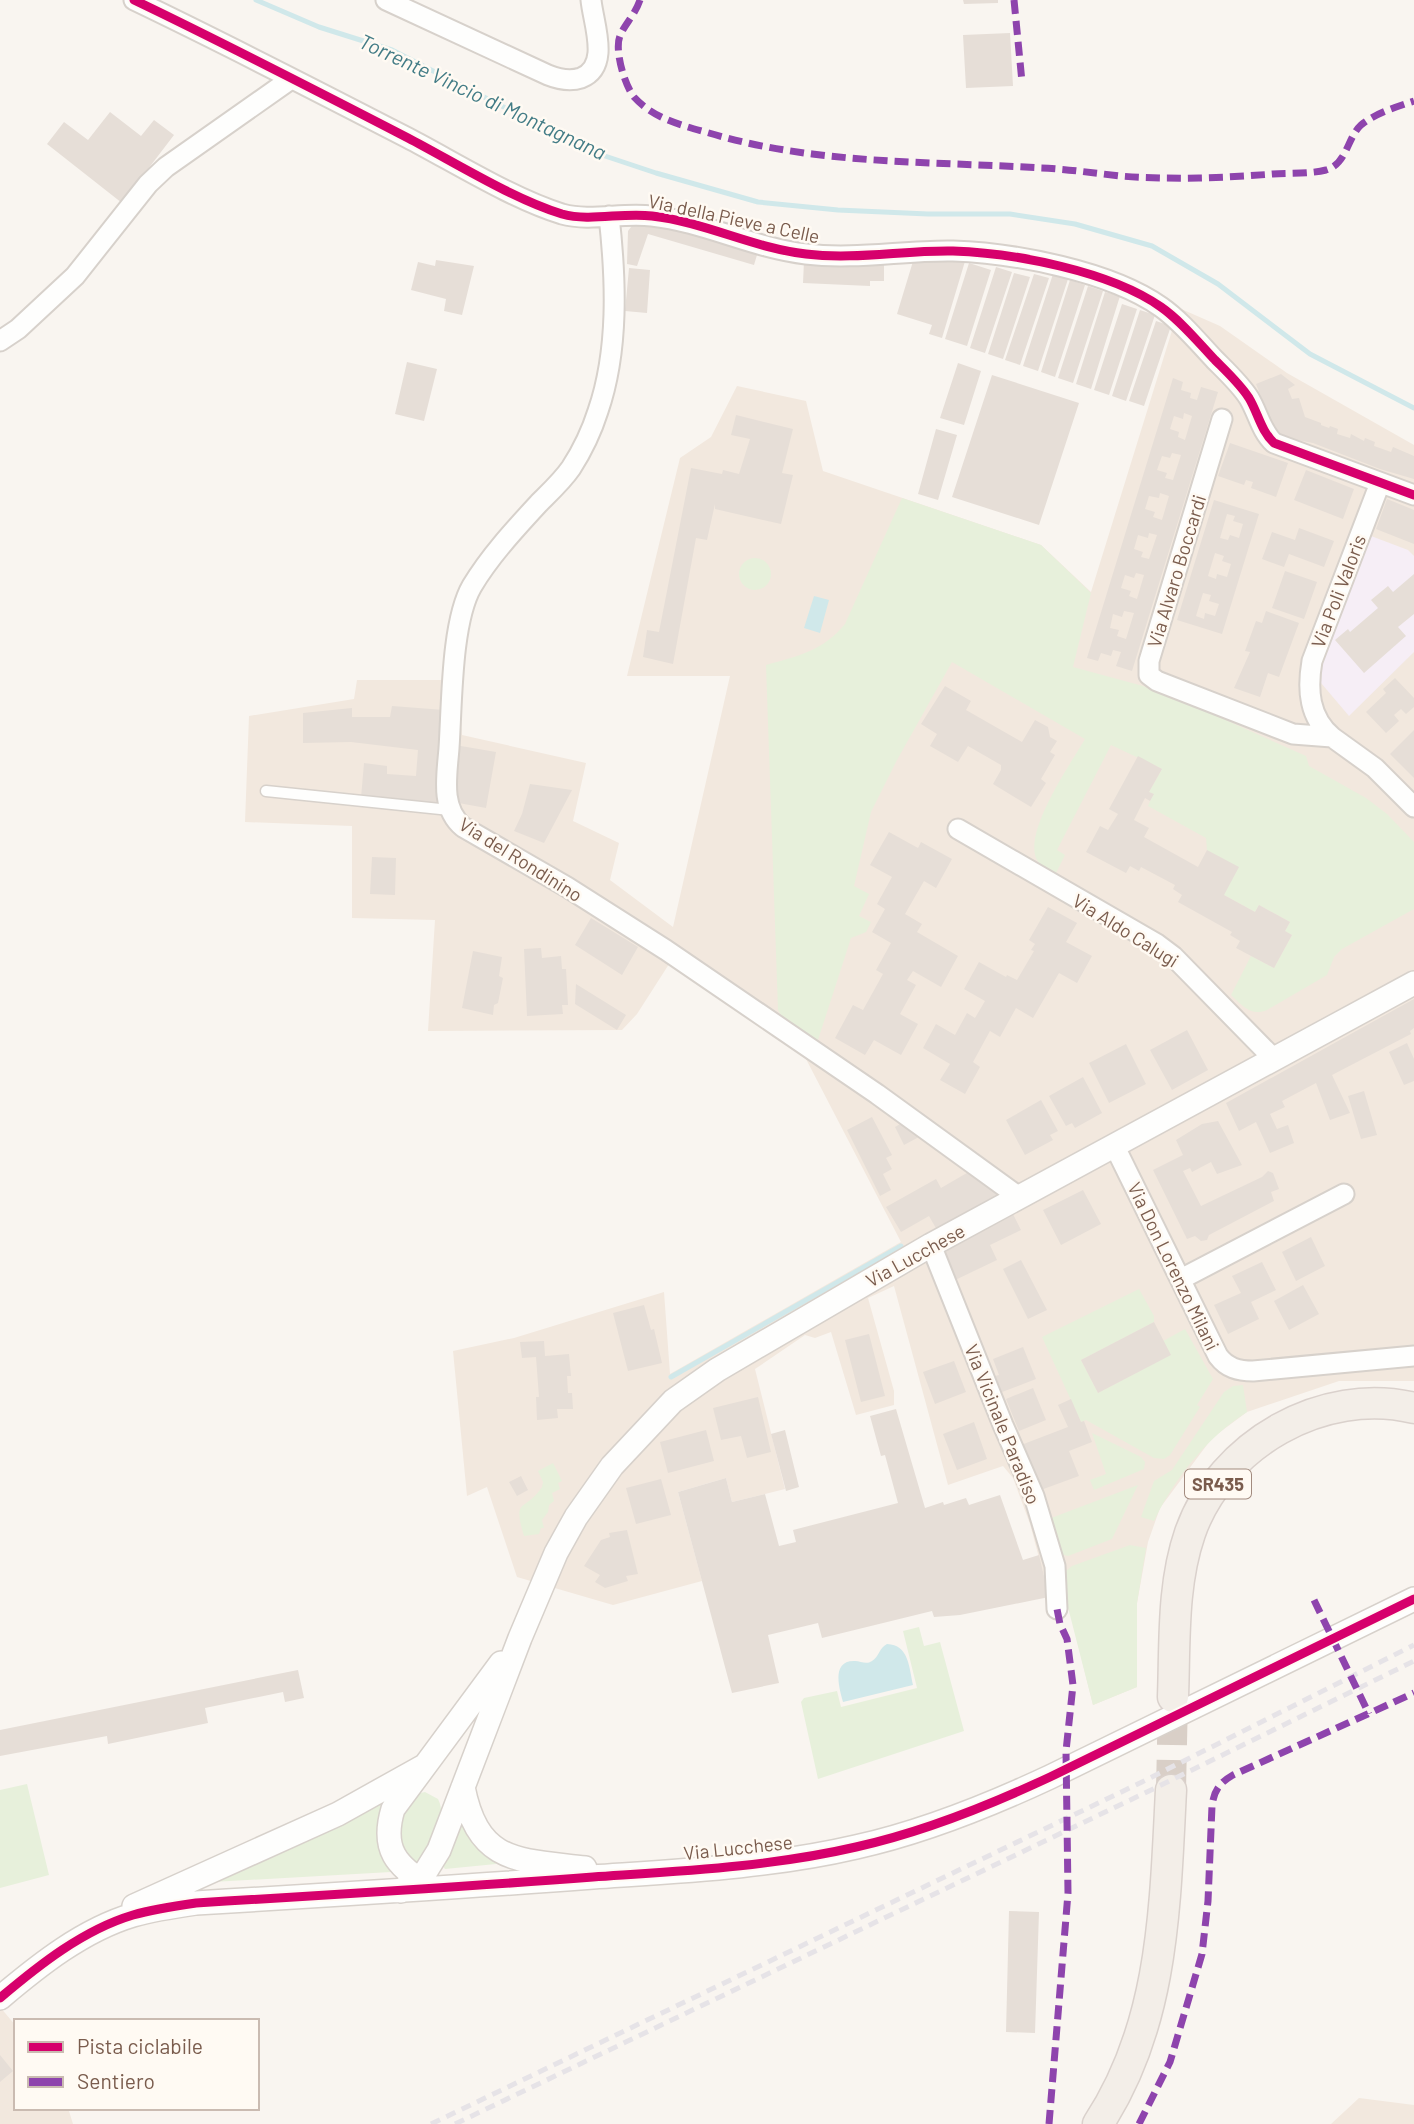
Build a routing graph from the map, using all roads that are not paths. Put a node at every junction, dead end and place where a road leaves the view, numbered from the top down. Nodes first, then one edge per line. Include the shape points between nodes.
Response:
1 (134, 0) edge
2 (386, 0) edge
3 (591, 0) edge
4 (291, 79) junction
5 (609, 216) junction
6 (0, 341) edge
7 (1222, 419) dead end
8 (1380, 483) junction
9 (1414, 495) edge
10 (1332, 737) junction
11 (265, 791) dead end
12 (1412, 802) edge
13 (450, 810) junction
14 (958, 829) dead end
15 (1414, 984) edge
16 (1273, 1058) junction
17 (1115, 1147) junction
18 (1344, 1194) dead end
19 (1018, 1197) junction
20 (931, 1245) junction
21 (1181, 1279) junction
22 (1414, 1356) edge
23 (1414, 1408) edge
24 (1414, 1599) edge
25 (1057, 1609) dead end
26 (520, 1638) junction
27 (1173, 1697) tunnel mouth
28 (424, 1766) junction
29 (463, 1785) junction
30 (1171, 1790) tunnel mouth
31 (633, 1874) junction
32 (417, 1886) junction
33 (105, 1926) junction
34 (0, 1998) edge
35 (1098, 2124) edge

1 - 4 street, Via della Pieve a Celle
2 - 3 street via 548,75 569,80 587,74 597,60
4 - 5 street, Via della Pieve a Celle via 538,204 572,216
4 - 6 street via 166,167 75,276
5 - 8 street, Via della Pieve a Celle via 656,216 804,254 954,251 1047,263 1111,282 1163,308 1189,332 1242,388 1274,443
5 - 13 street, Via del Rondinino via 613,329 598,413 571,468 503,543 471,588 455,663 447,781
7 - 10 street, Via Alvaro Boccardi via 1148,671 1157,681 1293,734
8 - 9 street, Via della Pieve a Celle
8 - 10 street, Via Poli Valoris via 1312,661 1314,716
10 - 12 street
11 - 13 lane
13 - 19 street, Via del Rondinino via 463,827 666,950
14 - 16 street, Via Aldo Calugi via 1157,944
15 - 16 street, Via Lucchese
16 - 17 street, Via Lucchese
17 - 19 street, Via Lucchese
17 - 21 street, Via Don Lorenzo Milani
18 - 21 street
19 - 20 street, Via Lucchese
20 - 25 street, Via Vicinale Paradiso via 1034,1496 1055,1566
20 - 26 street, Via Lucchese via 717,1370 673,1401 612,1466 576,1517
21 - 22 street, Via Don Lorenzo Milani via 1218,1356 1230,1368 1253,1371
23 - 27 main road, SR435 via 1358,1404 1308,1415 1250,1449 1221,1479 1198,1514 1181,1568
24 - 31 street, Via Lucchese via 1036,1784 933,1825 859,1847 772,1863
26 - 28 street, Via Lucchese
26 - 29 street, Via Lucchese
28 - 32 street, Via Lucchese via 398,1800 389,1827 394,1856
28 - 33 street, Via Lucchese via 338,1814 156,1894
29 - 31 street, Via Lucchese via 474,1826 496,1850 528,1861
29 - 32 street, Via Lucchese via 439,1850
30 - 35 main road via 1164,1919 1147,2015 1125,2077
31 - 32 street, Via Lucchese
32 - 33 street, Via Lucchese via 196,1903 159,1908
33 - 34 street, Via Lucchese via 38,1967

